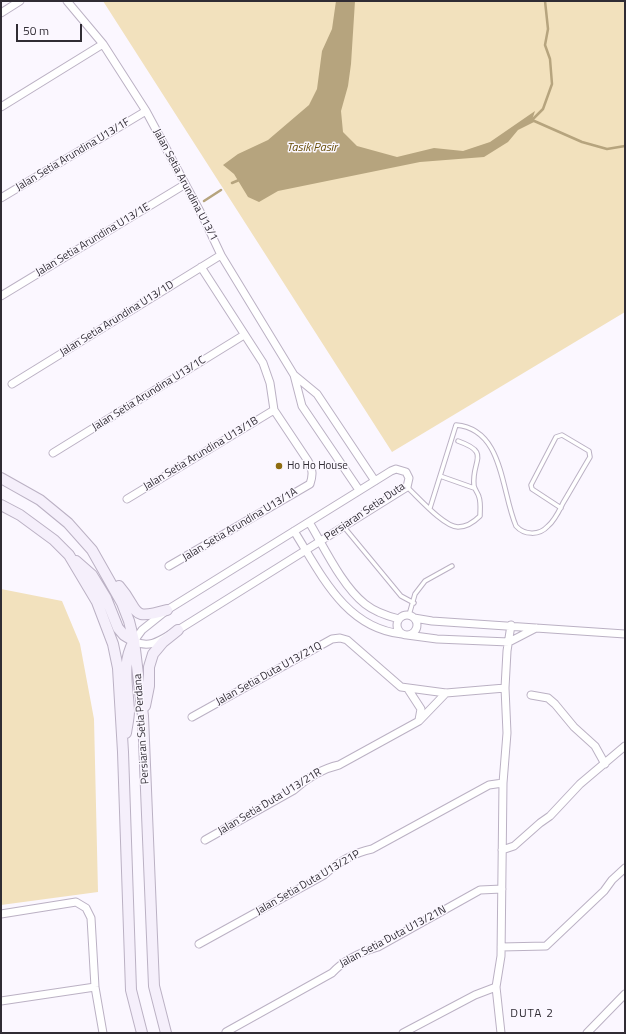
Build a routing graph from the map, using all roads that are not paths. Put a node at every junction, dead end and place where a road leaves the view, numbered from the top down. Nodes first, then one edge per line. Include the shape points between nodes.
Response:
1 (20, 1) edge
2 (67, 1) edge
3 (1, 13) edge
4 (103, 44) junction
5 (1, 107) edge
6 (146, 112) junction
7 (184, 185) junction
8 (1, 198) edge
9 (221, 254) junction
10 (201, 267) junction
11 (1, 296) edge
12 (244, 335) junction
13 (294, 375) junction
14 (12, 384) dead end
15 (274, 410) junction
16 (458, 441) dead end
17 (53, 453) dead end
18 (440, 476) junction
19 (1, 478) edge
20 (375, 481) junction
21 (407, 487) junction
22 (474, 488) junction
23 (359, 490) junction
24 (127, 499) dead end
25 (1, 505) edge
26 (430, 508) junction
27 (561, 508) junction
28 (309, 522) junction
29 (344, 528) junction
30 (294, 531) junction
31 (321, 542) junction
32 (306, 550) junction
33 (69, 556) junction
34 (169, 566) dead end
35 (452, 566) dead end
36 (105, 571) junction
37 (414, 603) junction
38 (167, 610) junction
39 (411, 616) junction
40 (398, 619) junction
41 (511, 625) junction
42 (536, 628) junction
43 (178, 630) junction
44 (625, 634) edge
45 (404, 635) junction
46 (134, 641) junction
47 (509, 642) junction
48 (505, 688) junction
49 (408, 689) junction
50 (446, 692) junction
51 (531, 695) dead end
52 (143, 716) junction
53 (192, 717) dead end
54 (419, 721) junction
55 (625, 746) edge
56 (123, 752) junction
57 (605, 764) junction
58 (503, 783) junction
59 (205, 840) dead end
60 (502, 850) junction
61 (625, 868) edge
62 (502, 889) junction
63 (1, 914) edge
64 (199, 944) dead end
65 (501, 947) junction
66 (95, 987) junction
67 (496, 987) junction
68 (625, 994) edge
69 (1, 1001) edge
70 (226, 1032) dead end
71 (104, 1033) edge
72 (142, 1033) edge
73 (166, 1033) edge
74 (403, 1033) edge
75 (501, 1033) edge
76 (587, 1033) edge

1 - 3 street
2 - 4 street, Jalan Setia Arundina U13/1
4 - 5 street
4 - 6 street, Jalan Setia Arundina U13/1
6 - 7 street, Jalan Setia Arundina U13/1
6 - 8 street, Jalan Setia Arundina U13/1F
7 - 9 street, Jalan Setia Arundina U13/1
7 - 11 street, Jalan Setia Arundina U13/1E
9 - 10 street, Jalan Setia Arundina U13/1D
9 - 13 street, Jalan Setia Arundina U13/1
10 - 12 street
10 - 14 street, Jalan Setia Arundina U13/1D
12 - 15 street via 263,364 270,383
12 - 17 street, Jalan Setia Arundina U13/1C
13 - 20 street via 317,394
13 - 23 street via 302,406
15 - 24 street, Jalan Setia Arundina U13/1B
15 - 34 street, Jalan Setia Arundina U13/1A via 312,468 310,484
16 - 22 lane via 472,446 477,453 479,459 473,474
18 - 22 lane
18 - 26 lane
18 - 27 lane via 456,425 465,425 488,441 495,453 513,519 521,532 537,533 547,528
19 - 36 main road, Persiaran Setia Perdana via 40,500 68,523 92,550
20 - 21 street, Persiaran Setia Duta via 391,471 401,470 406,472 409,478
20 - 23 street, Persiaran Setia Duta
21 - 26 lane
21 - 29 street, Persiaran Setia Duta
22 - 26 lane via 479,497 480,516 472,524 458,527 446,523
23 - 28 street, Persiaran Setia Duta
25 - 33 main road, Persiaran Setia Perdana via 20,515 54,540
27 - 27 lane via 590,457 589,450 562,435 556,437 530,485 532,490
28 - 30 street, Persiaran Setia Duta
28 - 31 street
29 - 31 street, Persiaran Setia Duta
29 - 37 lane via 401,596
30 - 32 street
30 - 38 street, Persiaran Setia Duta
31 - 32 street, Persiaran Setia Duta
31 - 40 street via 348,586 365,604 384,615
32 - 43 street, Persiaran Setia Duta
32 - 45 street via 334,594 363,621 379,630
33 - 46 main road via 92,575 106,598 118,628
33 - 56 main road, Persiaran Setia Perdana via 96,602 113,644 118,668
35 - 37 lane via 425,581 415,594
36 - 38 main road via 122,590 135,612 147,616
36 - 46 main road, Persiaran Setia Perdana via 122,603
37 - 39 lane
38 - 46 street, Persiaran Setia Duta via 142,630
39 - 40 street
39 - 41 street via 432,621
39 - 45 street via 417,623 416,629 413,633
40 - 45 street via 398,630
41 - 42 street
41 - 47 street
42 - 44 street
42 - 47 street
43 - 46 street, Persiaran Setia Duta via 150,645 141,645
43 - 52 main road via 153,654
45 - 47 street
46 - 52 main road, Persiaran Setia Perdana
46 - 56 main road via 128,652 126,664 129,714
47 - 48 street
48 - 50 street
48 - 58 street via 507,733
49 - 50 street
49 - 53 street, Jalan Setia Duta U13/21Q via 401,687 347,640 332,639
49 - 54 street via 421,710
50 - 54 street, Jalan Setia Duta U13/21R
51 - 57 street via 548,698 556,704 574,727 595,746
52 - 73 main road, Persiaran Setia Perdana via 154,986
54 - 59 street, Jalan Setia Duta U13/21R via 339,765 305,780 294,790
55 - 57 street
56 - 72 main road, Persiaran Setia Perdana via 131,990
57 - 60 street via 580,784 550,816 514,846
58 - 60 street
58 - 64 street, Jalan Setia Duta U13/21P via 489,785 372,849 358,852 324,875
60 - 62 street
61 - 65 street via 546,946
62 - 65 street
62 - 70 street, Jalan Setia Duta U13/21N via 480,890 378,947 346,961 332,973
63 - 66 street via 76,902 81,904 91,918
65 - 67 street
66 - 69 street
66 - 71 street
67 - 74 street via 475,995
67 - 75 street
68 - 76 street

